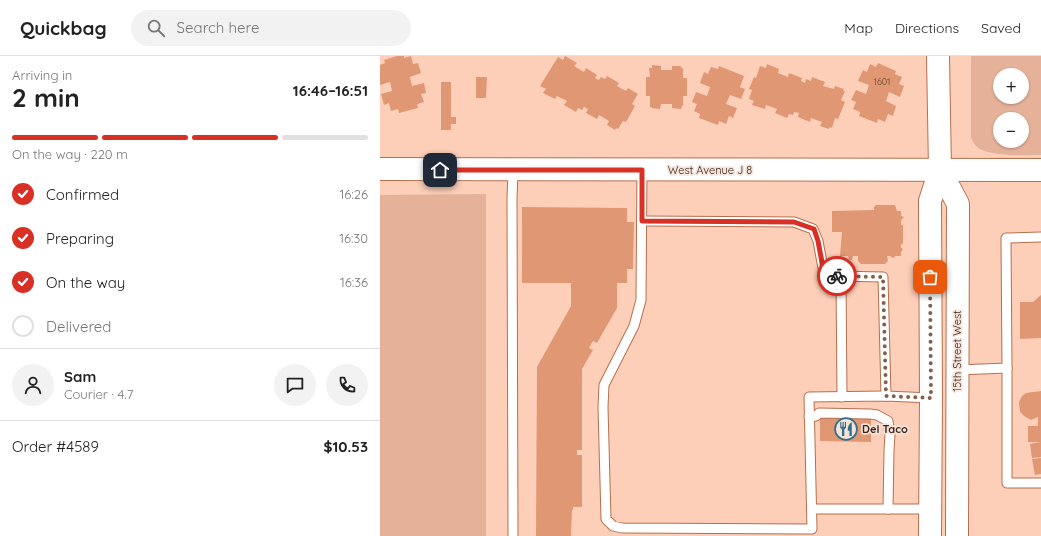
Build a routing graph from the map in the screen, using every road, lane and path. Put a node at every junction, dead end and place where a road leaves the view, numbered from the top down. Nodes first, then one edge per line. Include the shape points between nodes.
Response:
1 (938, 56) edge
2 (380, 170) edge
3 (513, 170) junction
4 (642, 170) junction
5 (940, 170) junction
6 (1041, 170) edge
7 (642, 221) junction
8 (1041, 237) edge
9 (841, 277) junction
10 (1007, 368) junction
11 (957, 370) junction
12 (842, 396) junction
13 (886, 396) junction
14 (931, 398) junction
15 (809, 417) junction
16 (1041, 482) edge
17 (812, 509) junction
18 (888, 509) junction
19 (929, 509) junction
20 (957, 513) junction
21 (812, 533) edge
22 (512, 536) edge
23 (930, 536) edge
24 (957, 536) edge

1 - 5 street, 15th Street West
2 - 3 street, West Avenue J 8
3 - 4 street, West Avenue J 8
3 - 22 lane
4 - 5 street, West Avenue J 8
4 - 7 lane
5 - 6 street, West Avenue J 8
5 - 11 street, 15th Street West via 958,204
5 - 14 street, 15th Street West via 930,201
7 - 9 lane via 794,222 814,229 823,268 834,276
7 - 21 lane via 640,300 634,326 604,385 606,519 613,526 622,528
8 - 10 lane via 1006,238
9 - 12 lane
9 - 13 lane via 883,277
10 - 11 lane
10 - 16 lane via 1007,482
11 - 20 street, 15th Street West
12 - 13 lane
12 - 15 lane via 809,397
13 - 14 lane
14 - 19 street, 15th Street West
14 - 20 street via 946,428 949,507
15 - 17 lane
15 - 18 lane via 819,413 870,414 888,420
17 - 18 lane
17 - 21 lane
18 - 19 lane
19 - 23 street, 15th Street West
20 - 24 street, 15th Street West

